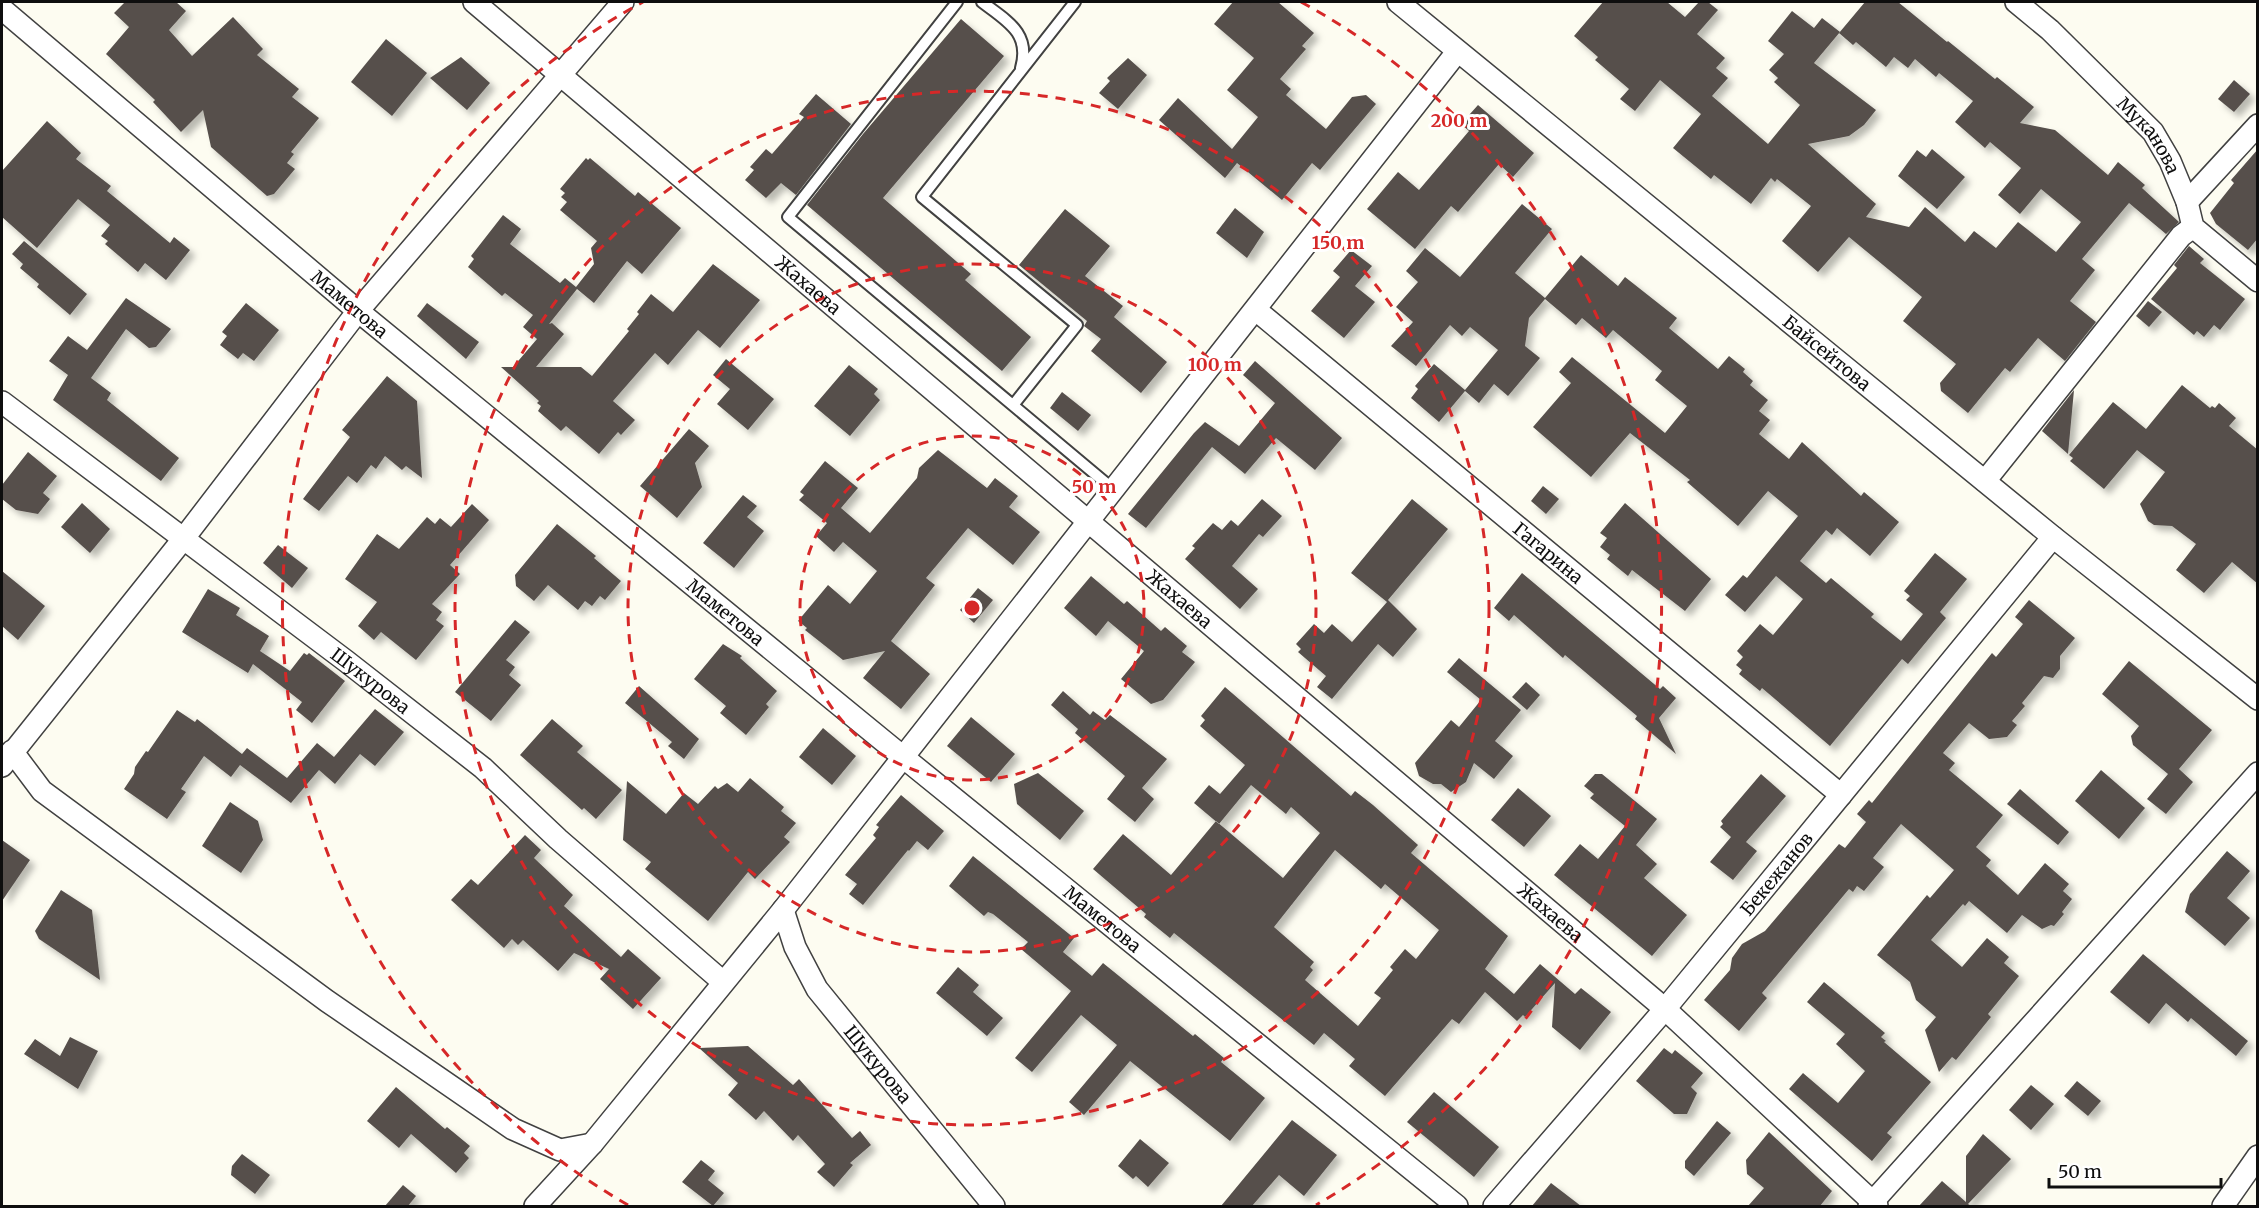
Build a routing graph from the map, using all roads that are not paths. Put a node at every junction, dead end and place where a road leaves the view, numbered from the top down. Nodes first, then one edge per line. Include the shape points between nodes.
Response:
1 (474, 2) edge
2 (623, 2) edge
3 (957, 2) edge
4 (982, 2) edge
5 (1075, 2) edge
6 (1398, 2) edge
7 (2016, 2) edge
8 (2, 9) edge
9 (1457, 52) junction
10 (1019, 74) junction
11 (559, 75) junction
12 (2258, 124) edge
13 (2187, 202) junction
14 (2193, 227) junction
15 (2258, 281) edge
16 (1256, 310) junction
17 (358, 311) junction
18 (2, 402) edge
19 (1014, 404) junction
20 (1985, 481) junction
21 (1113, 489) junction
22 (1090, 522) junction
23 (2053, 537) junction
24 (184, 538) junction
25 (2258, 699) edge
26 (5, 755) edge
27 (903, 758) junction
28 (2258, 773) edge
29 (1841, 795) junction
30 (783, 910) junction
31 (723, 982) junction
32 (1665, 1009) junction
33 (592, 1144) junction
34 (2258, 1156) edge
35 (1873, 1205) edge
36 (535, 1206) edge
37 (994, 1206) edge
38 (1457, 1206) edge
39 (1494, 1206) edge
40 (2223, 1206) edge

1 - 11 street, Жахаева
2 - 11 street
3 - 19 lane via 788,217
4 - 10 lane via 1010,23 1022,40 1024,56
5 - 10 lane
6 - 9 street, Байсейтова
7 - 13 street, Муканова via 2050,30 2153,132
8 - 17 street, Маметова
9 - 16 street
9 - 20 street, Байсейтова
10 - 19 lane via 922,197 1077,325
11 - 17 street
11 - 22 street, Жахаева
12 - 13 street
13 - 14 street, Муканова
14 - 15 street
14 - 20 street via 2181,236
16 - 21 street
16 - 29 street, Гагарина
17 - 24 street
17 - 27 street, Маметова
18 - 24 street, Шукурова
19 - 21 lane
20 - 23 street, Байсейтова
21 - 22 street
22 - 27 street
22 - 32 street, Жахаева
23 - 25 street, Байсейтова
23 - 29 street, Бекежанов
24 - 26 street
24 - 31 street, Шукурова via 483,768 558,839
26 - 33 street via 58,804 327,1001 513,1129 560,1149
27 - 30 street
27 - 38 street, Маметова
28 - 35 street
29 - 32 street, Бекежанов
30 - 31 street
30 - 37 street, Шукурова via 795,947 817,989
31 - 33 street
32 - 35 street, Жахаева
32 - 39 street, Бекежанов
33 - 36 street
34 - 40 street

